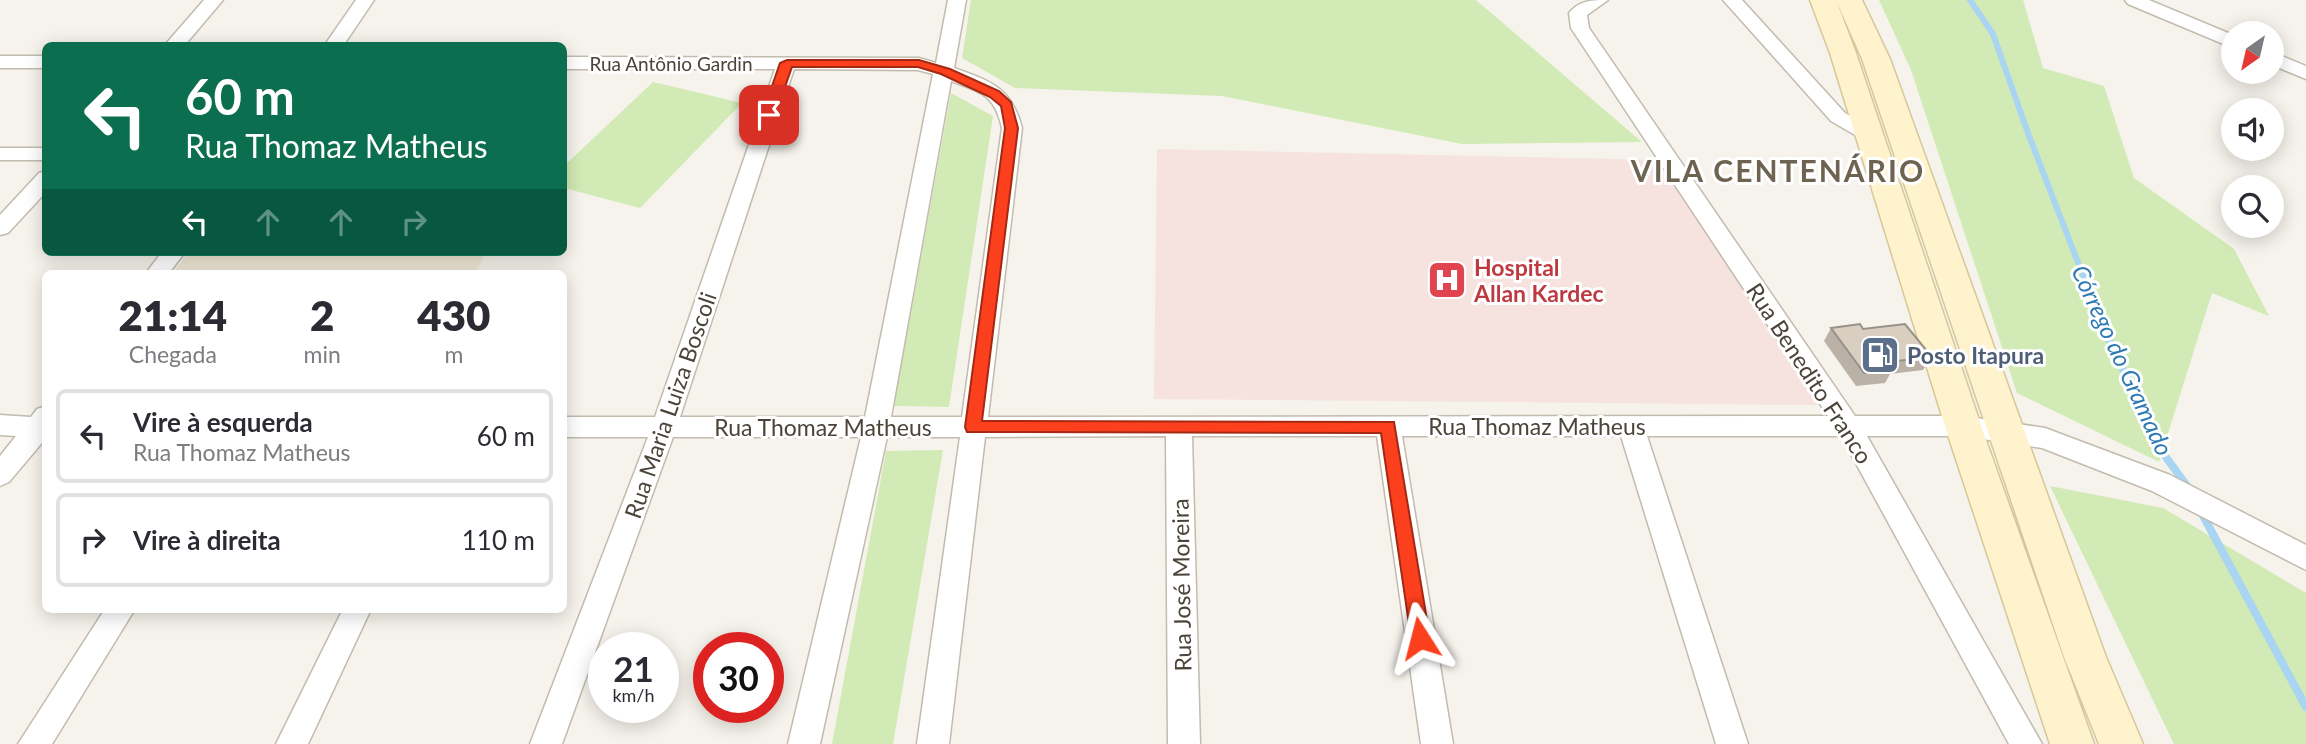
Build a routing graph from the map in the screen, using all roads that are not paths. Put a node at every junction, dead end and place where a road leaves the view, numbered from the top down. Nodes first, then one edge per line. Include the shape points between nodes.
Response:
1 (214, 0) edge
2 (365, 0) edge
3 (957, 0) edge
4 (1599, 0) edge
5 (1732, 0) edge
6 (1823, 0) edge
7 (1849, 0) edge
8 (2134, 0) edge
9 (2221, 37) edge
10 (177, 42) edge
11 (336, 42) edge
12 (0, 62) edge
13 (42, 62) edge
14 (567, 63) edge
15 (787, 63) junction
16 (2284, 63) edge
17 (946, 71) junction
18 (2306, 73) edge
19 (1869, 135) junction
20 (0, 154) edge
21 (42, 154) edge
22 (42, 182) edge
23 (0, 228) edge
24 (171, 256) edge
25 (159, 270) edge
26 (42, 424) edge
27 (0, 425) edge
28 (42, 425) edge
29 (1388, 426) junction
30 (1631, 426) junction
31 (1848, 426) junction
32 (1963, 426) junction
33 (567, 427) edge
34 (664, 427) junction
35 (876, 427) junction
36 (973, 427) junction
37 (1179, 427) junction
38 (2006, 431) junction
39 (0, 475) edge
40 (2306, 558) edge
41 (118, 613) edge
42 (355, 613) edge
43 (34, 744) edge
44 (292, 744) edge
45 (545, 744) edge
46 (804, 744) edge
47 (933, 744) edge
48 (1184, 744) edge
49 (1437, 744) edge
50 (1732, 744) edge
51 (2026, 744) edge
52 (2072, 744) edge
53 (2121, 744) edge

1 - 10 street
2 - 11 street
3 - 17 street
4 - 31 street, Rua Benedito Franco via 1578,13 1580,28
5 - 19 street via 1838,117
6 - 19 main road
7 - 38 main road via 1876,59
8 - 9 street
12 - 13 street
14 - 15 street, Rua Antônio Gardin
15 - 17 street, Rua Antônio Gardin via 919,64
15 - 34 street, Rua Maria Luiza Boscoli
16 - 18 street
17 - 35 street
17 - 36 street, Rua Antônio Gardin via 1007,105 1012,128
19 - 32 main road
20 - 21 street
22 - 23 street
24 - 25 street
26 - 27 street
28 - 39 street
29 - 30 street, Rua Thomaz Matheus
29 - 37 street, Rua Thomaz Matheus
29 - 49 street
30 - 31 street, Rua Thomaz Matheus
30 - 50 street
31 - 32 street, Rua Thomaz Matheus
31 - 51 street, Rua Benedito Franco
32 - 38 street, Rua Thomaz Matheus
32 - 52 main road
33 - 34 street, Rua Thomaz Matheus
34 - 35 street, Rua Thomaz Matheus
34 - 45 street, Rua Maria Luiza Boscoli
35 - 36 street, Rua Thomaz Matheus
35 - 46 street
36 - 37 street, Rua Thomaz Matheus
36 - 47 street, Rua Antônio Gardin
37 - 48 street, Rua José Moreira
38 - 40 street, Rua Thomaz Matheus via 2045,438 2161,483
38 - 53 main road via 2085,657
41 - 43 street
42 - 44 street

